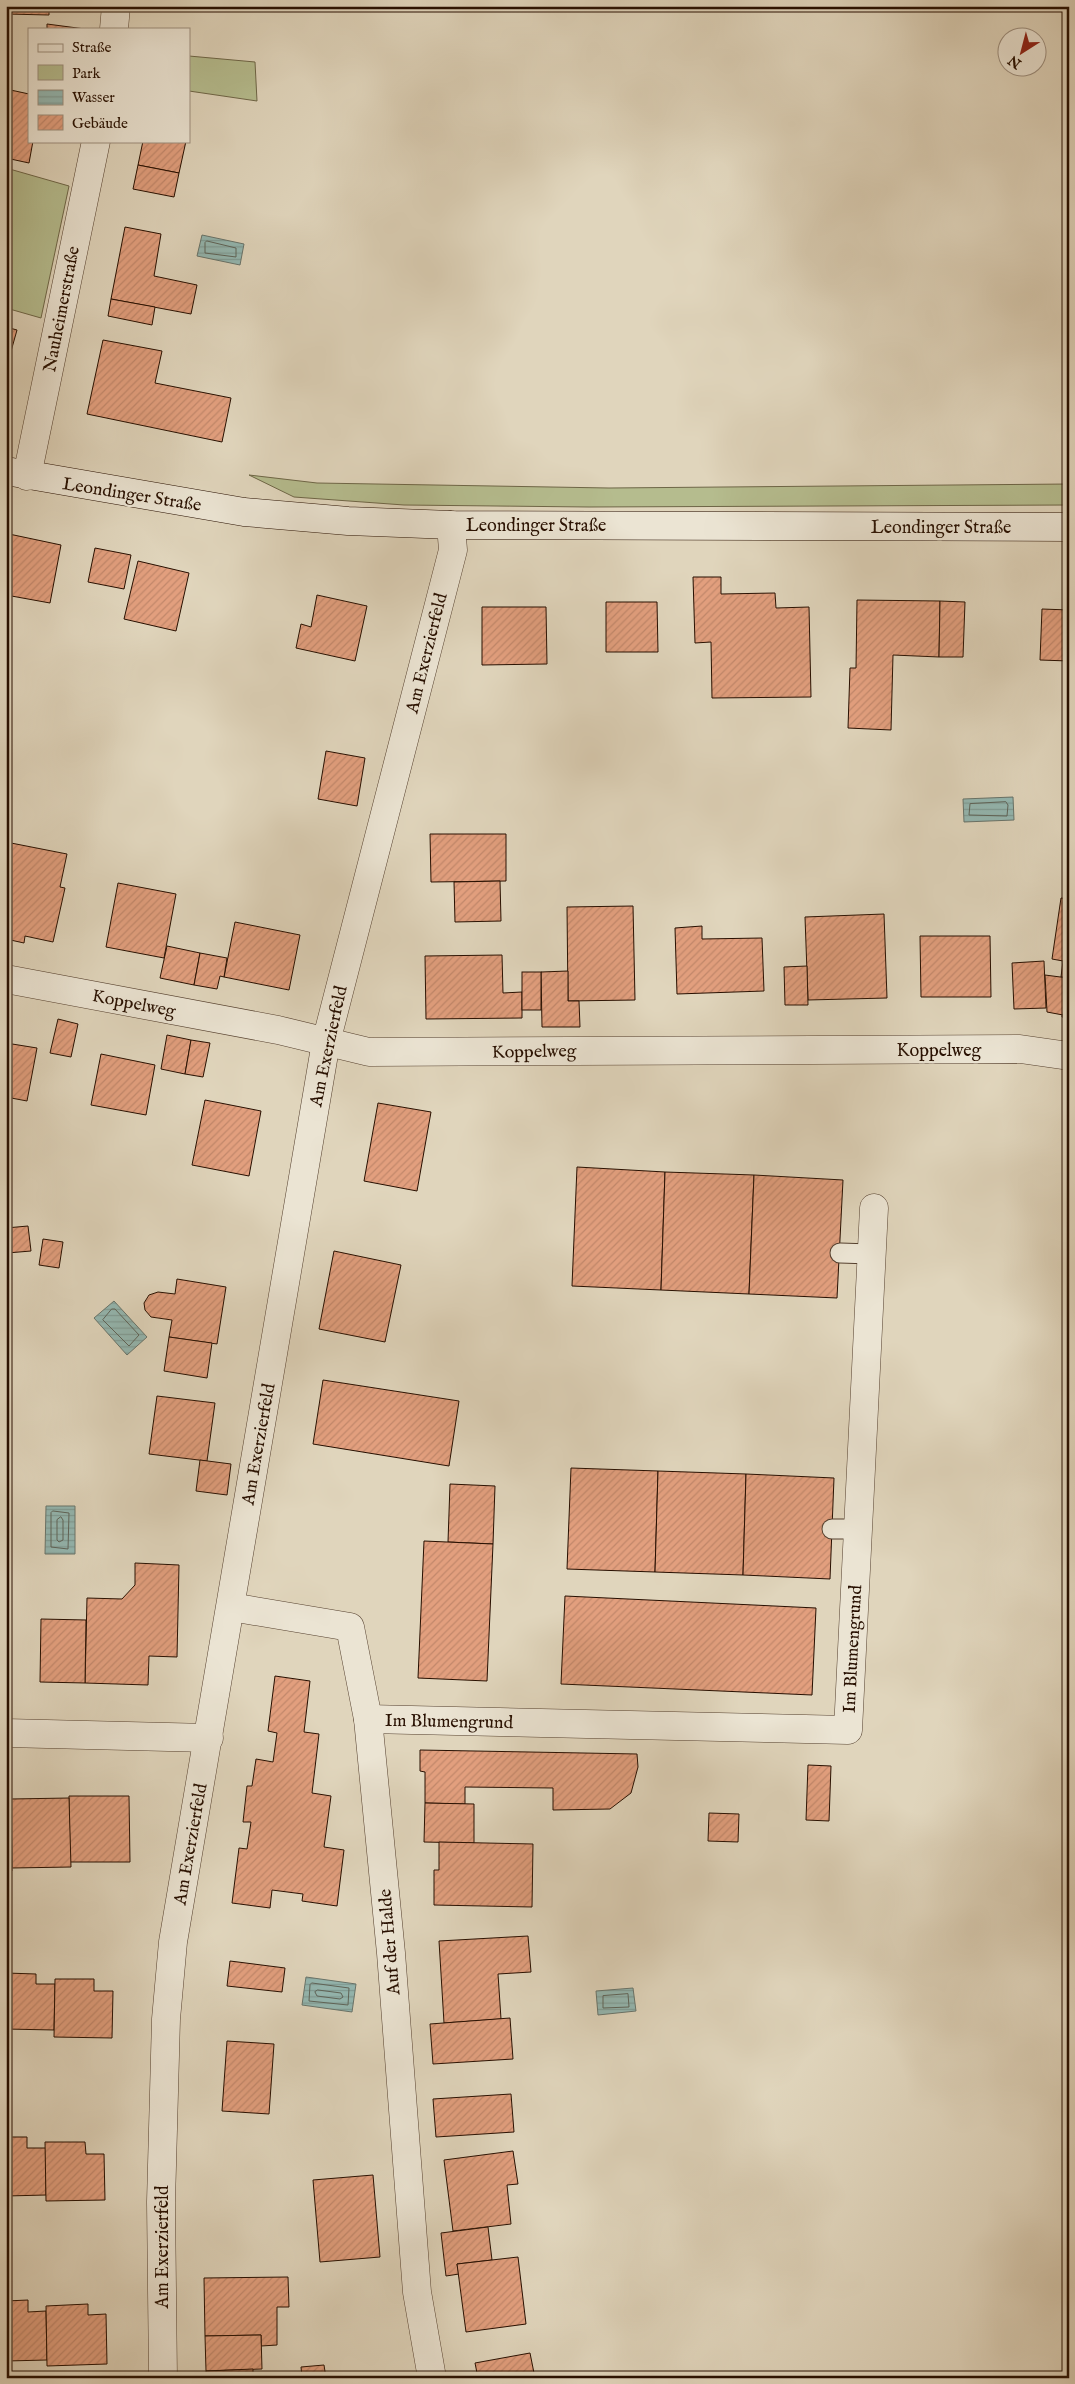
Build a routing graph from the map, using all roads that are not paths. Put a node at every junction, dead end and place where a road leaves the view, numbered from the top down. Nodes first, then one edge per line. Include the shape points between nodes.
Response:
1 (116, 6) edge
2 (114, 28) edge
3 (96, 142) edge
4 (17, 474) edge
5 (451, 525) junction
6 (1069, 527) edge
7 (6, 980) edge
8 (326, 1042) junction
9 (1069, 1056) edge
10 (874, 1208) dead end
11 (840, 1253) dead end
12 (871, 1254) junction
13 (231, 1607) junction
14 (368, 1719) junction
15 (6, 1733) edge
16 (209, 1738) junction
17 (163, 2378) edge
18 (432, 2378) edge

1 - 2 street
3 - 4 street, Nauheimerstraße
4 - 5 street, Leondinger Straße via 244,512
5 - 6 street, Leondinger Straße
5 - 8 street, Am Exerzierfeld via 453,550
7 - 8 street, Koppelweg via 278,1030
8 - 9 street, Koppelweg via 369,1052 1020,1049
8 - 13 street, Am Exerzierfeld
10 - 12 street, Im Blumengrund
11 - 12 lane
12 - 14 street, Im Blumengrund via 845,1529 848,1730
13 - 14 street, Auf der Halde via 350,1627
13 - 16 street, Am Exerzierfeld
14 - 18 street, Auf der Halde via 391,1953 417,2292
15 - 16 street
16 - 17 street, Am Exerzierfeld via 174,1942 166,2019 161,2213

